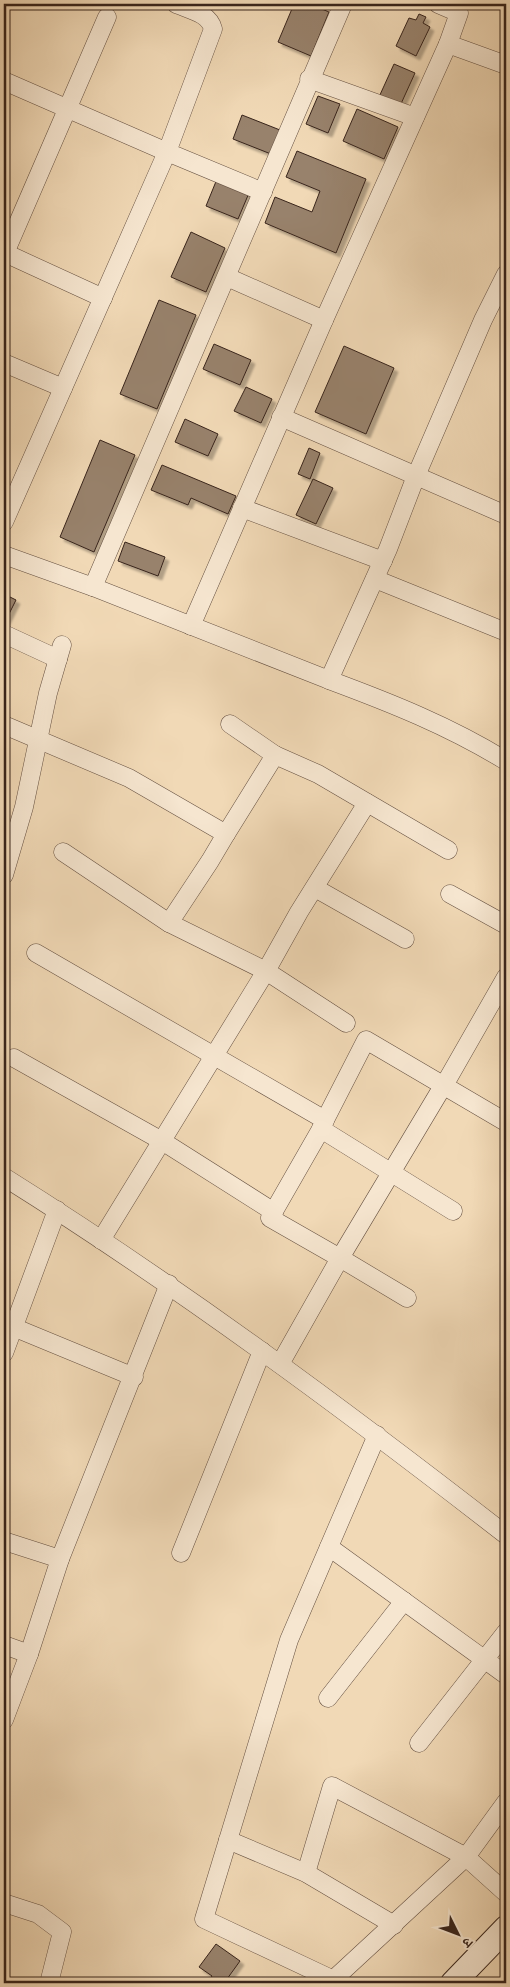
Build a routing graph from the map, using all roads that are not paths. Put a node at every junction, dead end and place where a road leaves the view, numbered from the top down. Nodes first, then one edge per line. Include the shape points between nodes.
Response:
1 (176, 4) edge
2 (343, 4) edge
3 (438, 4) edge
4 (461, 8) edge
5 (107, 17) dead end
6 (448, 44) junction
7 (506, 65) edge
8 (309, 79) junction
9 (4, 81) edge
10 (68, 109) junction
11 (415, 117) junction
12 (167, 152) junction
13 (263, 192) junction
14 (4, 252) edge
15 (506, 274) edge
16 (227, 277) junction
17 (103, 298) junction
18 (324, 320) junction
19 (4, 362) edge
20 (63, 388) junction
21 (281, 417) junction
22 (416, 476) junction
23 (242, 508) junction
24 (506, 515) edge
25 (4, 522) edge
26 (4, 556) edge
27 (383, 561) junction
28 (374, 579) junction
29 (93, 587) junction
30 (191, 626) junction
31 (506, 632) edge
32 (4, 634) edge
33 (329, 680) junction
34 (230, 724) dead end
35 (4, 725) edge
36 (38, 740) junction
37 (275, 755) junction
38 (506, 761) edge
39 (367, 803) junction
40 (10, 829) edge
41 (226, 834) junction
42 (448, 850) dead end
43 (63, 852) dead end
44 (4, 875) edge
45 (315, 888) junction
46 (450, 894) dead end
47 (169, 923) junction
48 (506, 925) edge
49 (405, 939) dead end
50 (36, 953) dead end
51 (266, 971) junction
52 (506, 977) edge
53 (346, 1023) dead end
54 (214, 1055) junction
55 (14, 1058) dead end
56 (444, 1086) junction
57 (504, 1121) dead end
58 (323, 1124) junction
59 (162, 1141) junction
60 (392, 1172) junction
61 (4, 1179) edge
62 (57, 1210) junction
63 (453, 1211) dead end
64 (274, 1212) junction
65 (101, 1240) junction
66 (340, 1258) junction
67 (169, 1284) junction
68 (407, 1298) dead end
69 (13, 1327) junction
70 (262, 1351) junction
71 (4, 1353) edge
72 (280, 1364) junction
73 (134, 1377) junction
74 (378, 1436) junction
75 (506, 1535) edge
76 (4, 1541) edge
77 (329, 1547) junction
78 (181, 1553) dead end
79 (60, 1559) junction
80 (404, 1601) junction
81 (506, 1632) edge
82 (4, 1645) edge
83 (29, 1654) junction
84 (485, 1660) junction
85 (506, 1675) edge
86 (328, 1698) dead end
87 (4, 1720) edge
88 (419, 1743) dead end
89 (506, 1802) edge
90 (228, 1840) junction
91 (466, 1857) junction
92 (306, 1872) junction
93 (506, 1893) edge
94 (4, 1903) edge
95 (394, 1925) junction
96 (506, 1928) edge
97 (506, 1948) edge
98 (337, 1981) edge
99 (49, 1983) edge
100 (453, 1983) edge
101 (472, 1983) edge

1 - 12 street via 205,16 213,29
2 - 8 street
3 - 4 street
4 - 6 street
5 - 10 street
6 - 7 street
6 - 11 street
8 - 11 street
8 - 13 street
9 - 10 street
10 - 12 street
10 - 14 street
11 - 18 street
12 - 13 street
12 - 17 street
13 - 16 street
14 - 17 street
15 - 22 street
16 - 18 street
16 - 29 street
17 - 20 street
18 - 21 street
19 - 20 street
20 - 25 street
21 - 22 street
21 - 23 street
22 - 24 street
22 - 27 street
23 - 27 street
23 - 30 street
26 - 29 street
27 - 28 street
28 - 31 street
28 - 33 street
29 - 30 street
30 - 33 street
32 - 36 street via 60,652
33 - 38 street via 464,735
34 - 37 street
35 - 36 street
36 - 40 street
36 - 41 street via 129,778
37 - 39 street via 318,774
37 - 41 street
39 - 42 street
39 - 45 street
40 - 44 street
41 - 47 street
43 - 47 street
45 - 49 street
45 - 51 street
46 - 48 street
47 - 51 street
50 - 54 street
51 - 53 street
51 - 54 street
52 - 56 street
54 - 58 street
54 - 59 street
55 - 59 street
56 - 57 street
56 - 58 street via 366,1040
56 - 60 street
58 - 60 street
58 - 64 street
59 - 64 street
59 - 65 street
60 - 63 street
60 - 66 street
61 - 62 street
62 - 65 street
62 - 69 street
64 - 66 street via 270,1218
65 - 67 street
66 - 68 street
66 - 72 street
67 - 70 street
67 - 73 street
69 - 71 street
69 - 73 street
70 - 72 street
70 - 78 street
72 - 74 street
73 - 79 street
74 - 75 street
74 - 77 street
76 - 79 street
77 - 80 street
77 - 90 street via 289,1640
79 - 83 street
80 - 84 street
80 - 86 street
81 - 84 street
82 - 83 street
83 - 87 street
84 - 85 street
84 - 88 street
89 - 91 street
90 - 92 street
90 - 98 street via 204,1919
91 - 92 street via 332,1786
91 - 93 street
91 - 95 street
92 - 95 street
94 - 99 street via 38,1914 62,1932
95 - 98 street
96 - 100 main road
97 - 101 main road

